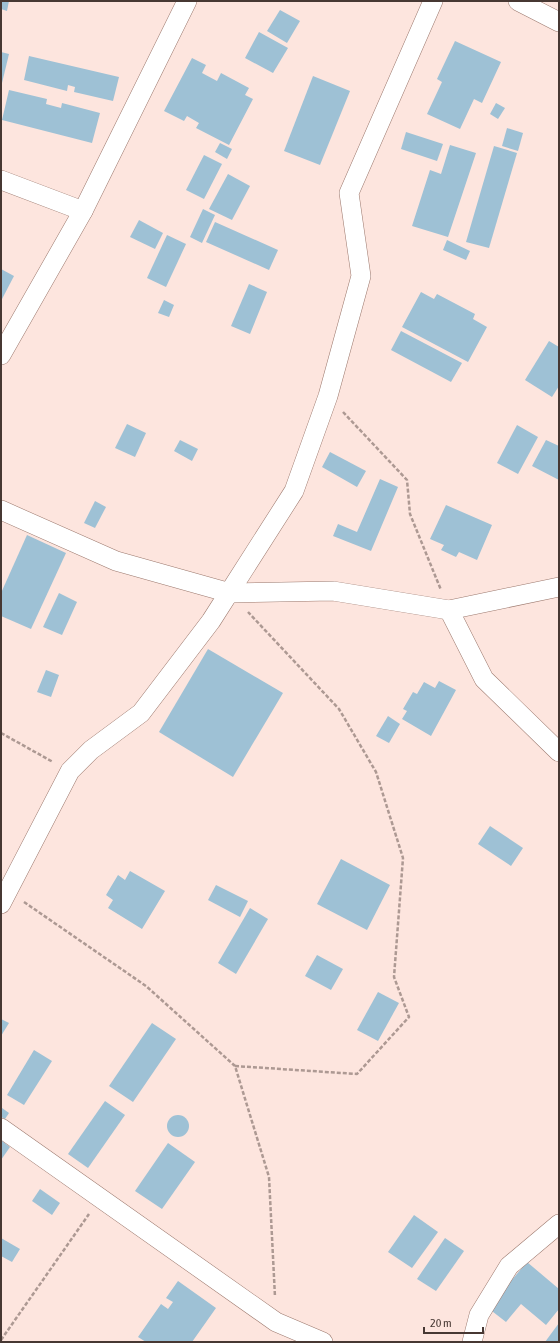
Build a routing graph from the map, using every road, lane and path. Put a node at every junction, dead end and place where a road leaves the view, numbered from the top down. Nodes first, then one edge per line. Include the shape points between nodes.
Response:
1 (187, 1) edge
2 (433, 1) edge
3 (518, 1) edge
4 (559, 22) edge
5 (1, 180) edge
6 (83, 211) junction
7 (1, 355) edge
8 (328, 396) junction
9 (1, 510) edge
10 (559, 586) edge
11 (230, 592) junction
12 (450, 610) junction
13 (1, 733) edge
14 (559, 752) edge
15 (70, 772) junction
16 (4, 897) edge
17 (235, 1066) junction
18 (1, 1128) edge
19 (101, 1197) junction
20 (559, 1224) edge
21 (276, 1322) junction
22 (1, 1340) edge
23 (322, 1342) edge
24 (472, 1342) edge

1 - 6 street
2 - 8 street via 349,193 361,276
3 - 4 street
5 - 6 street
6 - 7 street
8 - 11 street via 294,490
8 - 12 path via 407,480 410,514
9 - 11 street via 116,561
10 - 12 street
11 - 12 street via 333,591
11 - 15 street via 142,713 91,750
11 - 17 path via 339,709 376,772 403,858 394,977 409,1018 357,1074
12 - 14 street via 484,678
13 - 15 path
15 - 16 street
16 - 17 path via 146,986
17 - 21 path via 269,1177
18 - 19 street
19 - 21 street
19 - 22 path
20 - 24 street via 509,1266 479,1315
21 - 23 street

